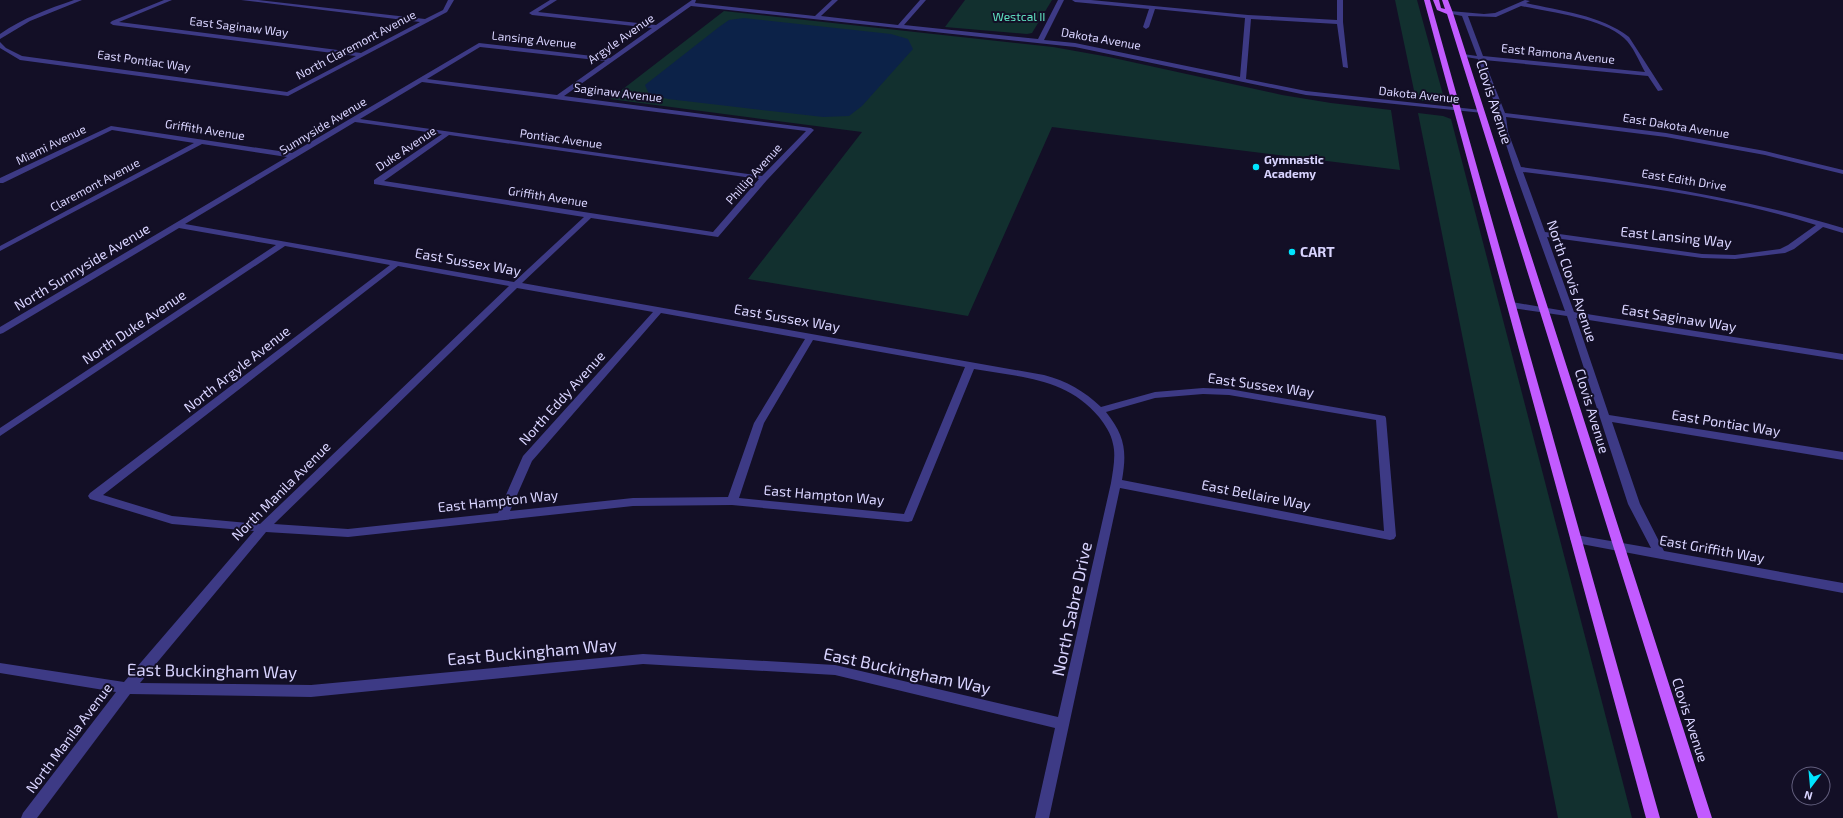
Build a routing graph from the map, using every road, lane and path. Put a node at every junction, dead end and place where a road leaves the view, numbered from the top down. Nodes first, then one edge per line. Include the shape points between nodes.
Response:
1 (79, 0) edge
2 (169, 0) edge
3 (244, 0) edge
4 (451, 0) edge
5 (554, 0) edge
6 (696, 0) edge
7 (835, 0) edge
8 (923, 0) edge
9 (1061, 0) edge
10 (1075, 0) edge
11 (1340, 0) edge
12 (1427, 0) edge
13 (1436, 0) edge
14 (1445, 0) edge
15 (1529, 0) edge
16 (690, 4) junction
17 (1521, 4) junction
18 (1152, 9) junction
19 (1450, 13) junction
20 (1464, 14) junction
21 (817, 17) junction
22 (1248, 17) junction
23 (427, 21) junction
24 (1340, 22) junction
25 (900, 26) junction
26 (656, 27) junction
27 (1146, 27) dead end
28 (0, 38) edge
29 (1041, 40) junction
30 (0, 44) edge
31 (479, 46) joint
32 (362, 55) junction
33 (1463, 56) junction
34 (1479, 58) junction
35 (610, 60) junction
36 (1346, 67) dead end
37 (1650, 74) junction
38 (422, 80) junction
39 (1243, 80) junction
40 (1660, 90) dead end
41 (288, 94) joint
42 (559, 97) junction
43 (1458, 110) junction
44 (1481, 112) junction
45 (1502, 115) junction
46 (355, 120) junction
47 (111, 128) joint
48 (811, 130) joint
49 (447, 134) junction
50 (201, 142) junction
51 (295, 156) junction
52 (1518, 169) junction
53 (1843, 172) edge
54 (764, 178) junction
55 (0, 181) edge
56 (377, 182) joint
57 (589, 216) junction
58 (1823, 224) junction
59 (178, 225) junction
60 (1843, 231) edge
61 (1542, 234) junction
62 (715, 235) joint
63 (283, 244) junction
64 (0, 248) edge
65 (396, 264) junction
66 (515, 285) junction
67 (1512, 306) junction
68 (659, 310) junction
69 (1544, 311) junction
70 (1571, 315) junction
71 (0, 331) edge
72 (810, 337) junction
73 (1843, 357) edge
74 (971, 365) junction
75 (1099, 411) junction
76 (1604, 417) junction
77 (0, 433) edge
78 (1843, 456) edge
79 (1116, 483) junction
80 (94, 496) joint
81 (732, 501) junction
82 (502, 516) junction
83 (262, 528) junction
84 (1390, 536) joint
85 (1576, 539) junction
86 (1618, 547) junction
87 (1660, 554) junction
88 (1843, 588) edge
89 (0, 668) edge
90 (127, 688) junction
91 (1064, 724) junction
92 (28, 818) edge
93 (1042, 818) edge
94 (1653, 818) edge
95 (1704, 818) edge

1 - 28 street via 12,27
2 - 32 street, East Saginaw Way via 112,23
3 - 23 street
4 - 23 street, North Claremont Avenue via 445,11
5 - 26 street via 532,13
6 - 16 street, Argyle Avenue
7 - 21 street
8 - 25 street
9 - 29 street
10 - 18 street
11 - 24 street
12 - 43 main road
13 - 19 main road via 1439,9
14 - 19 main road, Clovis Avenue
15 - 17 street
16 - 21 street, Dakota Avenue
16 - 26 street, Argyle Avenue
17 - 20 street via 1496,15
17 - 37 street via 1597,23 1620,32 1627,38
18 - 22 street
18 - 27 street
19 - 20 street
19 - 33 main road, Clovis Avenue
20 - 34 street, North Clovis Avenue
21 - 25 street, Dakota Avenue
22 - 24 street
22 - 39 street
23 - 32 street, North Claremont Avenue
24 - 36 street
25 - 29 street, Dakota Avenue
26 - 35 street, Argyle Avenue
29 - 39 street, Dakota Avenue via 1111,51
30 - 41 street, East Pontiac Way via 4,50 20,58
31 - 35 street, Lansing Avenue
31 - 38 street, Sunnyside Avenue
32 - 41 street, North Claremont Avenue
33 - 34 street, East Ramona Avenue
33 - 44 main road, Clovis Avenue
34 - 37 street, East Ramona Avenue
34 - 45 street, North Clovis Avenue
35 - 42 street, Argyle Avenue
37 - 40 street
38 - 42 street, Saginaw Avenue
38 - 46 street, Sunnyside Avenue
39 - 43 street, Dakota Avenue via 1306,93
42 - 48 street, Saginaw Avenue
43 - 44 street, Dakota Avenue
43 - 67 main road
44 - 69 main road, Clovis Avenue
45 - 52 street, North Clovis Avenue
45 - 53 street, East Dakota Avenue via 1666,134 1765,153
46 - 49 street, Pontiac Avenue
46 - 51 street, Sunnyside Avenue
47 - 50 street, Griffith Avenue
47 - 55 street, Miami Avenue
48 - 54 street, Phillip Avenue
49 - 54 street, Pontiac Avenue
49 - 56 street, Duke Avenue
50 - 51 street, Griffith Avenue
50 - 64 street, Claremont Avenue
51 - 59 street, Sunnyside Avenue
52 - 58 street, East Edith Drive via 1696,193 1758,206
52 - 61 street, North Clovis Avenue
54 - 62 street, Phillip Avenue
56 - 57 street, Griffith Avenue
57 - 62 street, Griffith Avenue
57 - 66 street, North Manila Avenue
58 - 60 street, East Edith Drive
58 - 61 street, East Lansing Way via 1782,251 1735,257 1702,256
59 - 63 street, East Sussex Way
59 - 71 street, North Sunnyside Avenue
61 - 70 street, North Clovis Avenue
63 - 65 street, East Sussex Way
63 - 77 street, North Duke Avenue
65 - 66 street, East Sussex Way
65 - 80 street, North Argyle Avenue
66 - 68 street, East Sussex Way
66 - 83 street, North Manila Avenue
67 - 69 street, East Saginaw Way
67 - 85 main road
68 - 72 street, East Sussex Way
68 - 82 street, North Eddy Avenue via 527,459
69 - 70 street, East Saginaw Way
69 - 86 main road, Clovis Avenue
70 - 73 street, East Saginaw Way
70 - 76 street, North Clovis Avenue
72 - 74 street, East Sussex Way
72 - 81 street via 759,423
74 - 75 street, East Sussex Way via 1055,380 1081,394
74 - 81 street, East Hampton Way via 908,518
75 - 79 street, North Sabre Drive via 1111,425 1118,440 1121,453
75 - 84 street, East Sussex Way via 1155,395 1203,391 1229,392 1381,418
76 - 78 street, East Pontiac Way
76 - 87 street, North Clovis Avenue via 1634,504
79 - 84 street, East Bellaire Way
79 - 91 street, North Sabre Drive
80 - 83 street, East Hampton Way via 172,520
81 - 82 street, East Hampton Way via 633,502
82 - 83 street, East Hampton Way via 348,533
83 - 90 street, North Manila Avenue
85 - 86 street, East Griffith Way
85 - 94 main road
86 - 87 street, East Griffith Way
86 - 95 main road, Clovis Avenue
87 - 88 street, East Griffith Way
89 - 90 street, East Buckingham Way
90 - 91 street, East Buckingham Way via 311,691 643,659 835,670
90 - 92 street, North Manila Avenue
91 - 93 street, North Sabre Drive

